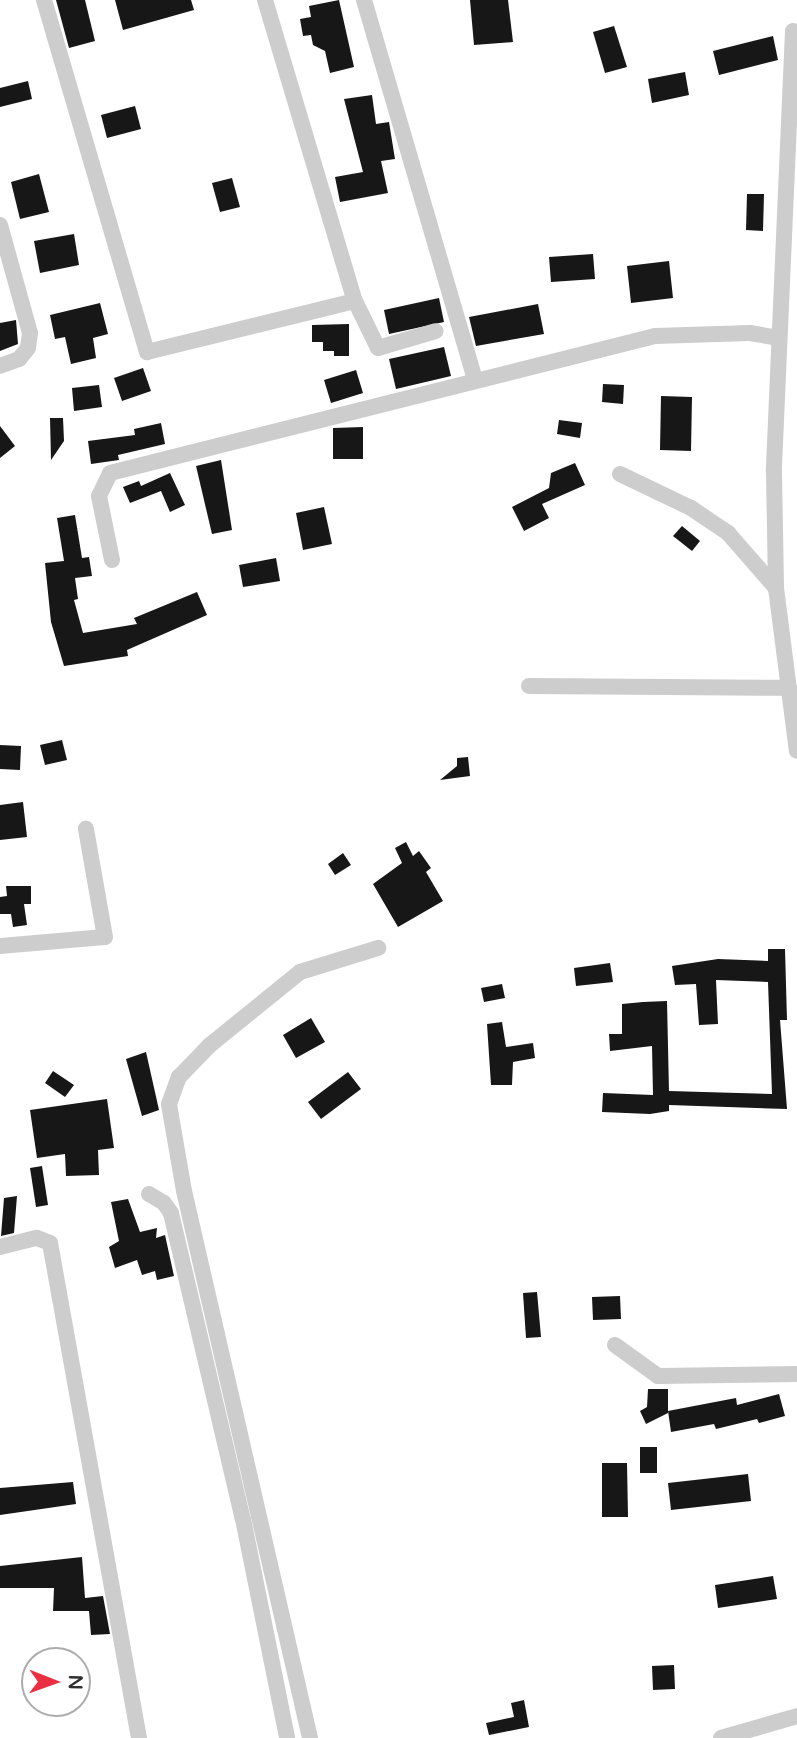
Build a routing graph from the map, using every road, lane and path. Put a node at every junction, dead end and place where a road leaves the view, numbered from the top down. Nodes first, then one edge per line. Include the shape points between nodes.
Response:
1 (44, 0) edge
2 (265, 0) edge
3 (364, 0) edge
4 (793, 31) dead end
5 (0, 225) edge
6 (355, 301) junction
7 (436, 331) dead end
8 (778, 338) junction
9 (0, 366) edge
10 (475, 380) junction
11 (620, 474) dead end
12 (112, 560) dead end
13 (776, 587) junction
14 (529, 686) dead end
15 (789, 688) junction
16 (797, 751) edge
17 (86, 829) dead end
18 (0, 946) edge
19 (378, 948) dead end
20 (149, 1194) dead end
21 (0, 1247) edge
22 (615, 1345) dead end
23 (797, 1374) edge
24 (797, 1716) edge
25 (139, 1738) edge
26 (287, 1738) edge
27 (310, 1738) edge
28 (721, 1738) edge

1 - 6 street via 147,352
2 - 6 street
3 - 10 street
4 - 8 street
5 - 9 street via 30,333 28,348 19,359
6 - 7 street via 378,348
8 - 10 street via 750,333 655,336
8 - 13 street
10 - 12 street via 110,473 99,496
11 - 13 street via 691,508 728,533
13 - 15 street
14 - 15 street
15 - 16 street
17 - 18 street via 105,937
19 - 27 street via 300,972 210,1045 179,1077 169,1104 184,1191
20 - 26 street via 171,1213 243,1519
21 - 25 street via 37,1238 50,1243
22 - 23 street via 657,1376
24 - 28 street

